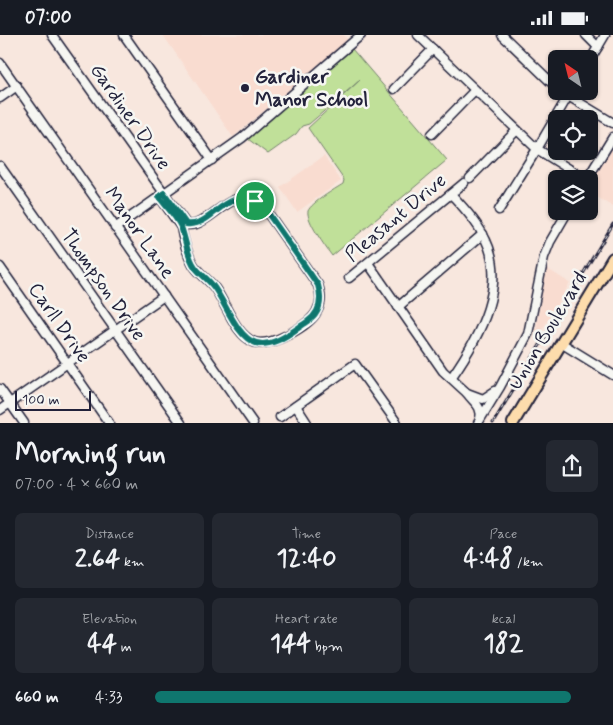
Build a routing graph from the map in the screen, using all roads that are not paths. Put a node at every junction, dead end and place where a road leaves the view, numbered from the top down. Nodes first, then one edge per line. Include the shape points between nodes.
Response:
1 (52, 35) edge
2 (124, 35) edge
3 (361, 35) edge
4 (418, 35) edge
5 (502, 35) edge
6 (586, 35) edge
7 (605, 35) edge
8 (598, 47) junction
9 (433, 49) junction
10 (596, 50) edge
11 (0, 63) edge
12 (548, 79) edge
13 (17, 86) junction
14 (394, 89) dead end
15 (475, 89) junction
16 (0, 98) edge
17 (566, 100) edge
18 (578, 100) edge
19 (613, 123) edge
20 (517, 130) junction
21 (432, 134) dead end
22 (613, 137) edge
23 (537, 149) junction
24 (212, 160) junction
25 (0, 166) edge
26 (571, 170) edge
27 (592, 170) edge
28 (451, 194) junction
29 (161, 195) junction
30 (499, 210) dead end
31 (563, 220) edge
32 (184, 225) junction
33 (115, 227) junction
34 (483, 234) junction
35 (613, 258) edge
36 (368, 263) junction
37 (0, 267) edge
38 (349, 278) dead end
39 (164, 296) junction
40 (398, 307) junction
41 (115, 329) junction
42 (561, 343) junction
43 (68, 363) junction
44 (613, 375) edge
45 (451, 378) junction
46 (500, 387) junction
47 (0, 389) edge
48 (467, 393) junction
49 (10, 403) junction
50 (296, 406) junction
51 (0, 410) edge
52 (280, 417) dead end
53 (479, 422) edge
54 (24, 423) edge
55 (109, 423) edge
56 (181, 423) edge
57 (253, 423) edge
58 (307, 423) edge
59 (398, 423) edge
60 (513, 423) edge

1 - 29 street, Gardiner Drive
2 - 24 street
3 - 24 street via 242,139
4 - 9 street
5 - 12 street
6 - 8 street
7 - 8 street
8 - 10 street
9 - 14 street
9 - 15 street
11 - 13 street, Manor Lane
13 - 16 street
13 - 33 street, Manor Lane
15 - 20 street
15 - 21 street
17 - 23 street
18 - 19 street
20 - 23 street
20 - 28 street, Pleasant Drive
22 - 27 street
23 - 26 street
23 - 30 street
24 - 29 street
25 - 41 street, Thompson Drive
28 - 34 street
28 - 36 street, Pleasant Drive
29 - 32 street, Gardiner Drive
29 - 33 street
31 - 46 street via 544,257 528,334
32 - 32 street, Gardiner Drive via 183,235 195,267 213,285 246,338 256,343 274,342 316,313 321,296 318,285 263,206 255,201 237,199 197,223
33 - 39 street, Manor Lane
34 - 40 street
34 - 45 street via 492,259 492,297 478,333
35 - 42 main road, Union Boulevard
36 - 38 street, Pleasant Drive
36 - 40 street
37 - 43 street, Carll Drive
39 - 41 street
39 - 57 street, Manor Lane
40 - 45 street
41 - 43 street
41 - 56 street, Thompson Drive
42 - 44 street
42 - 60 main road, Union Boulevard
43 - 49 street
43 - 55 street, Carll Drive
45 - 48 street
46 - 48 street via 486,398
46 - 53 street
47 - 49 street
48 - 53 street via 480,406
49 - 51 street
49 - 54 street
50 - 52 street
50 - 58 street
50 - 59 street via 356,364

